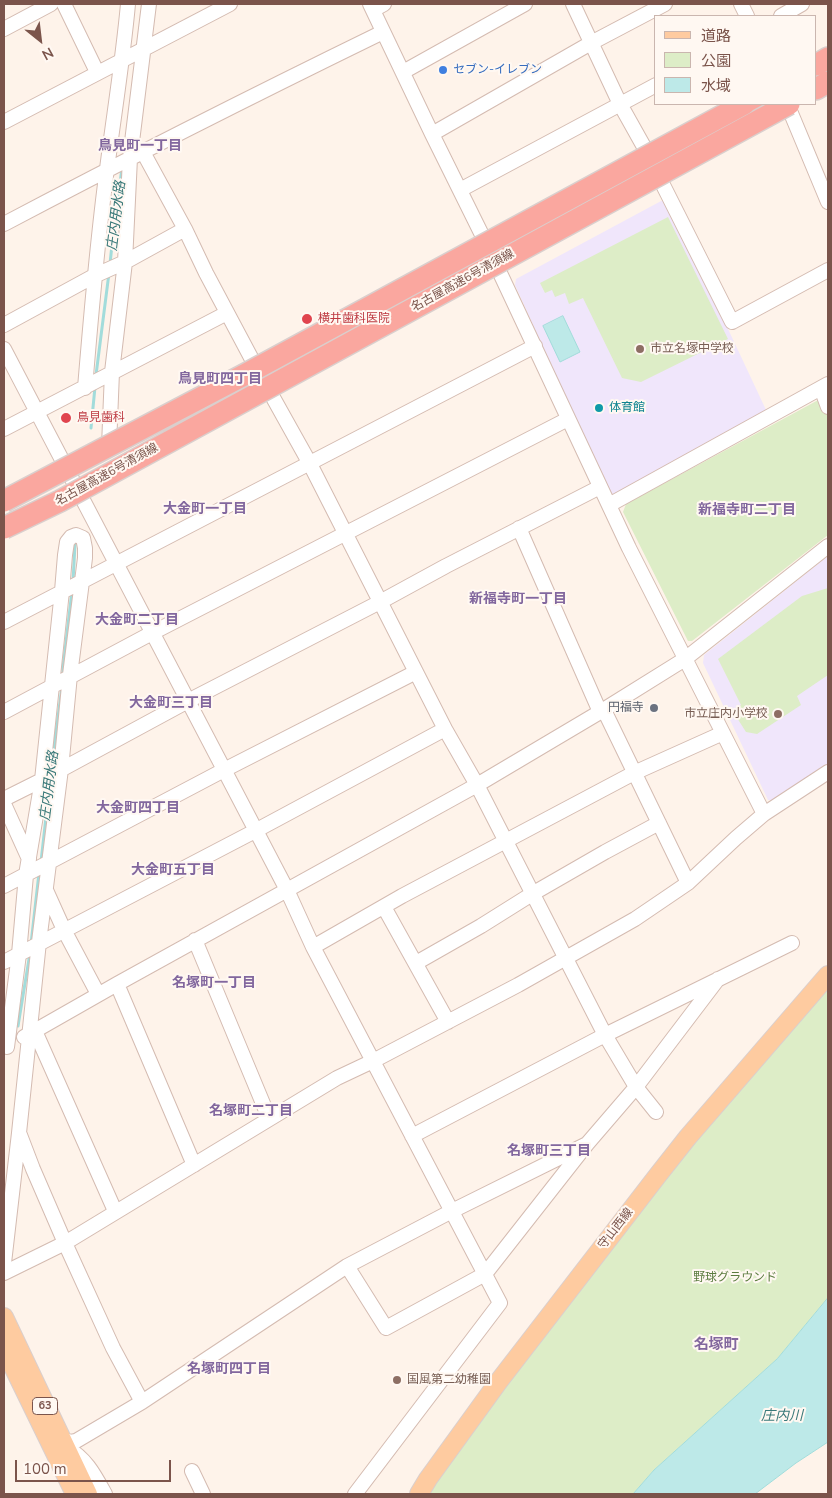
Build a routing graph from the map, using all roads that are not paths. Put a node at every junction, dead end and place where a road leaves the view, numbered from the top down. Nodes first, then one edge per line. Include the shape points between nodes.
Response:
1 (51, 4) edge
2 (64, 4) edge
3 (128, 4) edge
4 (149, 4) edge
5 (230, 4) edge
6 (525, 4) edge
7 (572, 4) edge
8 (665, 4) edge
9 (741, 4) edge
10 (802, 4) edge
11 (376, 6) edge
12 (747, 15) edge
13 (783, 15) edge
14 (4, 29) edge
15 (383, 32) junction
16 (591, 43) junction
17 (143, 48) junction
18 (828, 57) edge
19 (123, 59) junction
20 (817, 63) edge
21 (98, 72) junction
22 (403, 72) junction
23 (828, 83) edge
24 (654, 86) edge
25 (817, 89) edge
26 (620, 104) junction
27 (740, 105) edge
28 (740, 105) edge
29 (781, 105) edge
30 (782, 105) edge
31 (782, 105) edge
32 (784, 105) edge
33 (4, 122) edge
34 (432, 134) junction
35 (143, 152) junction
36 (648, 154) junction
37 (130, 158) junction
38 (106, 170) junction
39 (659, 177) junction
40 (460, 190) junction
41 (828, 202) edge
42 (4, 224) edge
43 (185, 229) junction
44 (492, 238) junction
45 (125, 262) junction
46 (498, 270) junction
47 (828, 270) edge
48 (94, 276) junction
49 (227, 314) junction
50 (4, 324) edge
51 (535, 346) junction
52 (4, 349) edge
53 (256, 367) junction
54 (112, 372) junction
55 (824, 386) edge
56 (85, 388) junction
57 (269, 391) junction
58 (828, 407) edge
59 (37, 413) junction
60 (568, 420) junction
61 (211, 427) joint
62 (4, 429) edge
63 (109, 446) junction
64 (309, 462) junction
65 (67, 470) junction
66 (600, 487) junction
67 (80, 496) junction
68 (4, 502) edge
69 (609, 505) junction
70 (4, 517) edge
71 (4, 528) edge
72 (518, 528) junction
73 (345, 533) junction
74 (4, 537) edge
75 (828, 546) edge
76 (116, 564) junction
77 (82, 580) junction
78 (62, 591) junction
79 (380, 602) junction
80 (4, 622) edge
81 (152, 633) junction
82 (685, 659) junction
83 (416, 672) junction
84 (70, 675) junction
85 (52, 686) junction
86 (188, 701) junction
87 (602, 711) junction
88 (4, 712) edge
89 (445, 729) junction
90 (723, 733) junction
91 (61, 769) junction
92 (224, 770) junction
93 (828, 772) edge
94 (634, 773) junction
95 (42, 780) junction
96 (477, 785) junction
97 (4, 799) edge
98 (4, 804) edge
99 (764, 814) junction
100 (659, 823) junction
101 (255, 831) junction
102 (505, 842) junction
103 (47, 864) junction
104 (29, 869) junction
105 (688, 883) junction
106 (4, 886) edge
107 (45, 890) junction
108 (286, 890) junction
109 (532, 894) junction
110 (384, 907) junction
111 (64, 930) junction
112 (195, 940) junction
113 (39, 942) junction
114 (792, 943) dead end
115 (314, 947) junction
116 (20, 954) junction
117 (566, 958) junction
118 (4, 962) edge
119 (416, 963) junction
120 (828, 975) edge
121 (718, 979) junction
122 (117, 984) junction
123 (98, 994) junction
124 (448, 1022) junction
125 (32, 1033) junction
126 (606, 1035) junction
127 (5, 1048) edge
128 (373, 1061) junction
129 (636, 1087) junction
130 (656, 1112) dead end
131 (269, 1118) junction
132 (19, 1133) junction
133 (412, 1136) junction
134 (587, 1144) junction
135 (194, 1165) junction
136 (115, 1211) junction
137 (452, 1211) junction
138 (65, 1243) junction
139 (4, 1263) edge
140 (347, 1266) junction
141 (4, 1273) edge
142 (486, 1274) junction
143 (4, 1316) edge
144 (4, 1348) edge
145 (142, 1402) junction
146 (65, 1443) junction
147 (192, 1472) dead end
148 (64, 1473) junction
149 (358, 1491) edge
150 (64, 1494) edge
151 (75, 1494) edge
152 (88, 1494) edge
153 (105, 1494) edge
154 (202, 1494) edge
155 (345, 1494) edge
156 (419, 1494) edge

1 - 14 street
2 - 21 street
3 - 19 street
4 - 17 street
5 - 17 street
6 - 22 street
7 - 16 street
8 - 16 street
9 - 12 street
10 - 13 street
11 - 15 street
15 - 22 street
15 - 35 street
16 - 26 street
16 - 34 street
17 - 19 street
17 - 37 street
18 - 20 highway
19 - 21 street
19 - 38 street
21 - 33 street
22 - 34 street
23 - 25 highway
24 - 26 street
26 - 36 street
26 - 40 street
27 - 36 street
28 - 44 highway, 名古屋高速6号清須線, bridge
29 - 57 highway via 713,132 446,281
30 - 39 street
31 - 71 highway, 名古屋高速6号清須線, bridge via 60,501
32 - 41 street
34 - 40 street
35 - 37 street
35 - 43 street
36 - 44 street
37 - 38 street
37 - 45 street
38 - 42 street
38 - 48 street
39 - 46 street
39 - 47 street via 732,322
40 - 44 street
43 - 45 street
43 - 49 street
44 - 46 street
44 - 53 street
44 - 63 highway, 名古屋高速6号清須線, bridge
44 - 70 highway, bridge via 364,320
45 - 48 street
45 - 54 street
46 - 51 street
46 - 57 street
48 - 50 street
48 - 56 street
49 - 53 street
49 - 54 street
51 - 60 street
51 - 64 street
52 - 59 street
53 - 57 street
53 - 63 street
54 - 56 street
54 - 63 street
55 - 58 street
55 - 69 street
56 - 59 street
57 - 61 highway
57 - 64 street
59 - 62 street
59 - 65 street
60 - 66 street
60 - 73 street
61 - 67 street
63 - 65 street
63 - 68 highway, 名古屋高速6号清須線, bridge
64 - 73 street
64 - 76 street
65 - 67 street
65 - 68 street
66 - 69 street
66 - 72 street
67 - 74 street
67 - 76 street
69 - 82 street
72 - 79 street
72 - 87 street
73 - 79 street
73 - 81 street
75 - 82 street
76 - 77 street
76 - 81 street
77 - 78 street
77 - 78 street via 85,548 83,538 76,535 67,542
77 - 84 street
78 - 80 street
78 - 85 street
79 - 83 street
79 - 86 street
81 - 84 street
81 - 86 street
82 - 87 street
82 - 90 street
83 - 89 street
83 - 92 street
84 - 85 street
84 - 91 street
85 - 88 street
85 - 95 street
86 - 91 street
86 - 92 street
87 - 94 street
87 - 96 street
89 - 96 street
89 - 101 street
90 - 94 street
90 - 99 street
91 - 95 street
91 - 103 street
92 - 101 street
92 - 103 street
93 - 99 street
94 - 100 street
94 - 102 street
95 - 97 street
95 - 104 street
96 - 102 street
96 - 108 street
98 - 104 street
99 - 105 street
100 - 105 street
100 - 109 street
101 - 108 street
101 - 111 street
102 - 109 street
102 - 110 street
103 - 104 street
103 - 107 street
104 - 106 street
104 - 116 street
105 - 117 street via 635,919
107 - 111 street
107 - 113 street
108 - 112 street
108 - 115 street
109 - 117 street
109 - 119 street
110 - 115 street
110 - 119 street
111 - 113 street
111 - 123 street
112 - 122 street
112 - 131 street
113 - 116 street
113 - 125 street
114 - 121 street
115 - 128 street
116 - 118 street
116 - 127 street
117 - 124 street
117 - 126 street
119 - 124 street
120 - 156 main road, 守山西線 via 658,1175 499,1381
121 - 126 street
121 - 129 street
122 - 123 street
122 - 135 street
123 - 125 street
124 - 128 street
125 - 127 street
125 - 132 street
125 - 136 street
126 - 129 street
126 - 133 street
128 - 131 street via 336,1078
128 - 133 street
129 - 130 street
129 - 134 street
131 - 135 street
132 - 138 street
132 - 139 street
133 - 137 street
134 - 137 street
134 - 142 street
135 - 136 street
136 - 138 street
137 - 140 street
137 - 142 street
138 - 141 street
138 - 145 street via 120,1364
140 - 142 street via 386,1328
140 - 145 street
142 - 149 street via 500,1303
143 - 146 main road, 63
144 - 148 main road, 63
145 - 146 street via 76,1441
146 - 152 main road, 63
146 - 153 street via 85,1461
147 - 154 street
148 - 150 street
148 - 151 main road, 63
149 - 155 street

